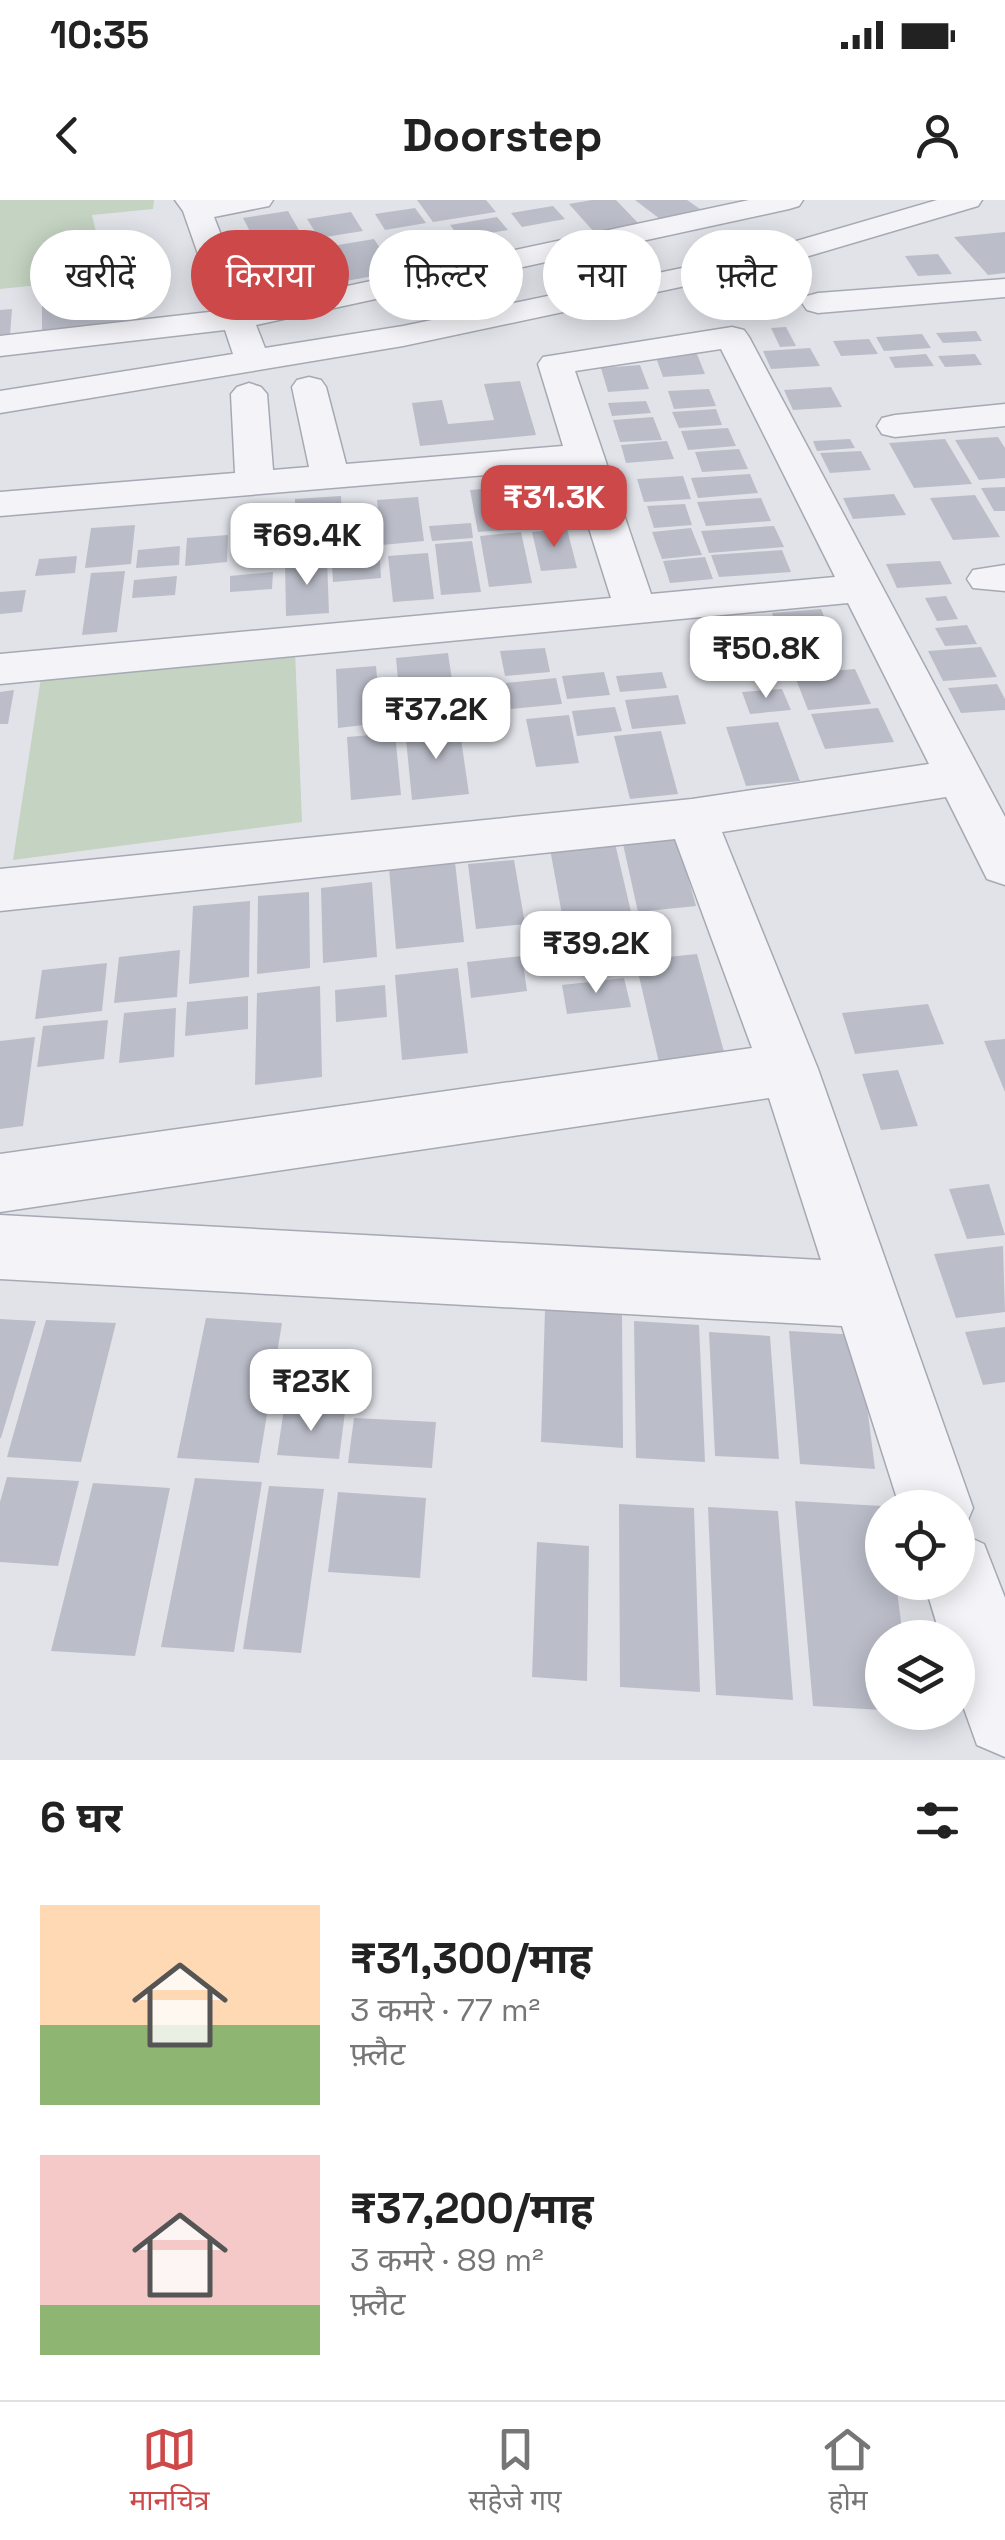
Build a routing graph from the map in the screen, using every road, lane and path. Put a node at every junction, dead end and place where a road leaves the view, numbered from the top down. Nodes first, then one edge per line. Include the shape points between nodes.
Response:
1 (260, 200) edge
2 (790, 200) edge
3 (968, 200) edge
4 (193, 206) edge
5 (202, 230) edge
6 (1005, 288) edge
7 (349, 295) edge
8 (818, 303) dead end
9 (228, 320) edge
10 (237, 320) edge
11 (382, 340) junction
12 (0, 346) edge
13 (251, 377) junction
14 (309, 387) junction
15 (0, 402) edge
16 (1005, 416) edge
17 (895, 426) dead end
18 (586, 455) junction
19 (330, 476) junction
20 (255, 483) junction
21 (0, 504) edge
22 (864, 588) junction
23 (636, 608) junction
24 (0, 669) edge
25 (960, 777) junction
26 (692, 818) junction
27 (1005, 865) edge
28 (0, 890) edge
29 (789, 1069) junction
30 (0, 1182) edge
31 (0, 1247) edge
32 (868, 1295) junction
33 (931, 1490) edge
34 (968, 1600) edge
35 (1005, 1716) edge

1 - 4 street
2 - 7 street
3 - 11 street via 766,260
4 - 5 street
6 - 8 street
9 - 12 street
10 - 13 street
11 - 13 street
11 - 14 street
13 - 14 street
13 - 15 street via 193,384 174,374
13 - 20 street
14 - 19 street
16 - 17 street
18 - 19 street
18 - 22 street via 554,364 732,337
18 - 23 street
19 - 20 street
20 - 21 street
22 - 23 street
22 - 25 street
23 - 24 street
25 - 26 street
25 - 27 street
26 - 28 street
26 - 29 street
29 - 30 street
29 - 32 street
31 - 32 street
32 - 33 street
34 - 35 street

